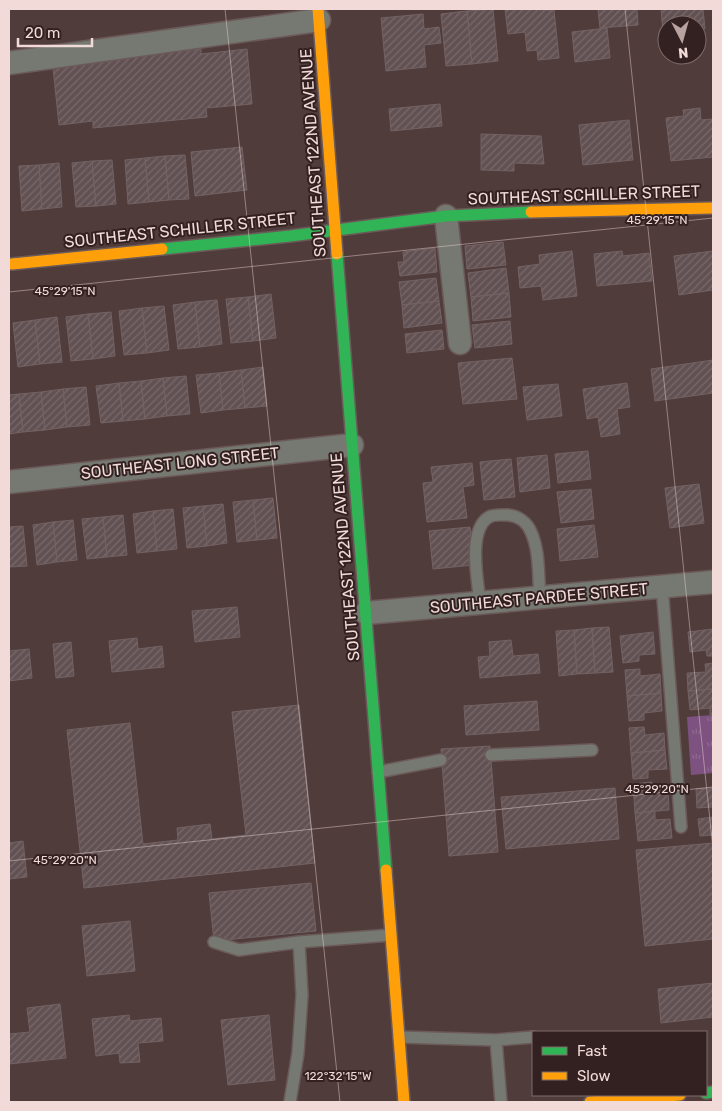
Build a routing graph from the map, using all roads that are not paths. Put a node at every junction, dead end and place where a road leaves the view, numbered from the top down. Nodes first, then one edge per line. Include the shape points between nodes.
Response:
1 (319, 15) edge
2 (9, 63) edge
3 (713, 208) edge
4 (446, 216) junction
5 (335, 229) junction
6 (10, 265) edge
7 (460, 343) dead end
8 (352, 445) junction
9 (9, 482) edge
10 (713, 582) edge
11 (662, 586) junction
12 (540, 597) junction
13 (480, 603) junction
14 (366, 613) junction
15 (592, 750) dead end
16 (491, 755) dead end
17 (441, 760) dead end
18 (378, 772) junction
19 (681, 826) dead end
20 (391, 935) junction
21 (214, 942) dead end
22 (299, 942) junction
23 (532, 1036) edge
24 (398, 1037) junction
25 (496, 1040) junction
26 (667, 1096) edge
27 (290, 1102) edge
28 (404, 1102) edge
29 (501, 1102) edge
30 (590, 1102) edge

1 - 2 street
1 - 5 main road, SOUTHEAST 122ND AVENUE
3 - 4 main road, SOUTHEAST SCHILLER STREET
4 - 5 main road, SOUTHEAST SCHILLER STREET
4 - 7 street
5 - 6 main road, SOUTHEAST SCHILLER STREET
5 - 8 main road, SOUTHEAST 122ND AVENUE
8 - 9 street, SOUTHEAST LONG STREET
8 - 14 main road, SOUTHEAST 122ND AVENUE
10 - 11 street, SOUTHEAST PARDEE STREET
11 - 12 street, SOUTHEAST PARDEE STREET
11 - 19 lane
12 - 13 street, SOUTHEAST PARDEE STREET
12 - 13 lane via 536,545 531,532 524,521 498,515 482,524 476,541
13 - 14 street, SOUTHEAST PARDEE STREET
14 - 18 main road, SOUTHEAST 122ND AVENUE
15 - 16 lane
17 - 18 lane
18 - 20 main road, SOUTHEAST 122ND AVENUE
20 - 22 lane
20 - 24 main road, SOUTHEAST 122ND AVENUE
21 - 22 lane via 239,950
22 - 27 lane via 302,995
23 - 25 lane
24 - 25 lane
24 - 28 main road, SOUTHEAST 122ND AVENUE
25 - 29 lane
26 - 30 main road

